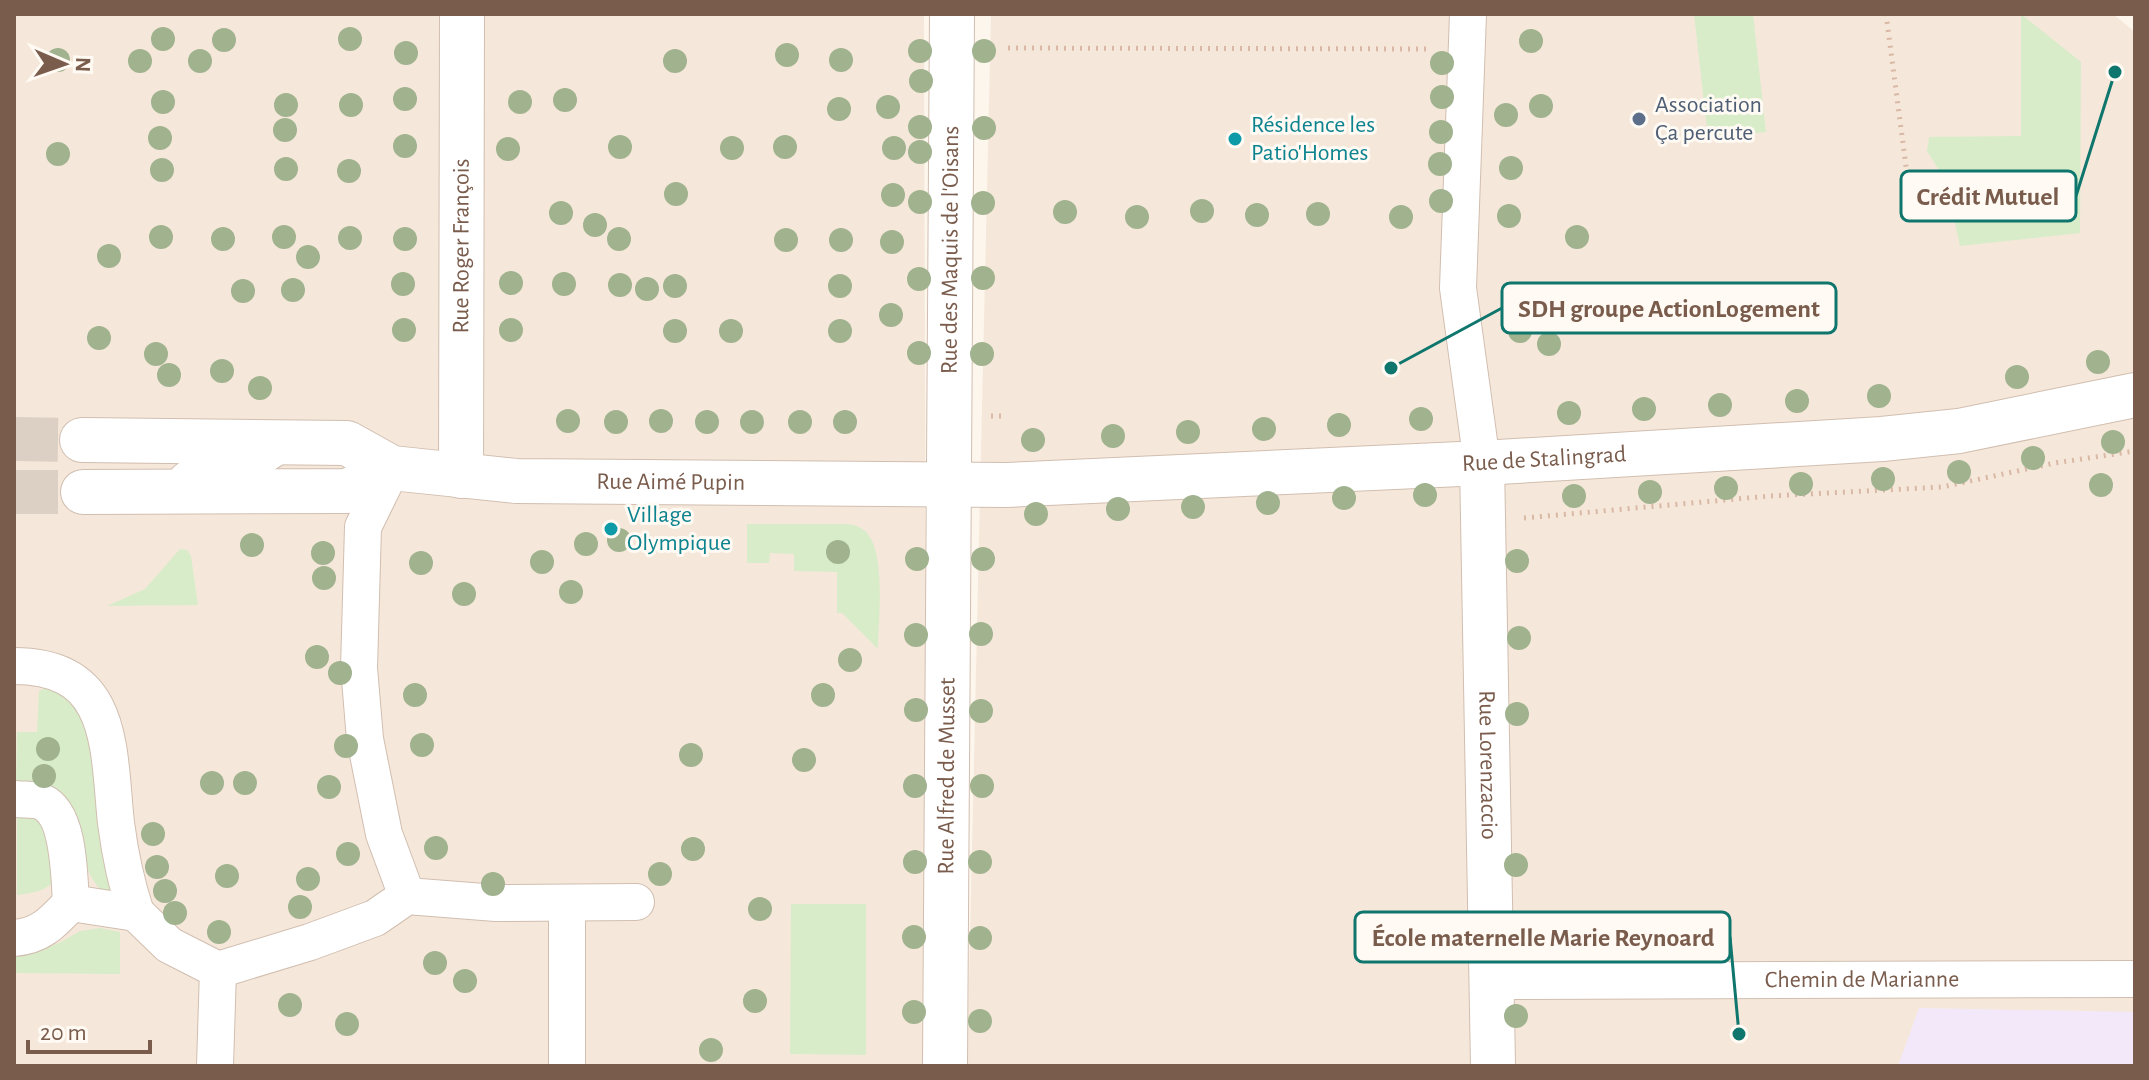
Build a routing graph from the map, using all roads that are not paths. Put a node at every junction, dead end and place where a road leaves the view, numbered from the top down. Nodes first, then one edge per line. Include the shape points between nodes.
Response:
1 (462, 14) edge
2 (952, 14) edge
3 (1468, 31) edge
4 (2135, 395) edge
5 (297, 442) junction
6 (140, 461) junction
7 (1482, 463) junction
8 (392, 468) junction
9 (461, 476) junction
10 (950, 485) junction
11 (83, 492) tunnel mouth
12 (14, 666) edge
13 (16, 799) dead end
14 (407, 896) junction
15 (636, 902) dead end
16 (71, 903) junction
17 (567, 904) junction
18 (136, 913) junction
19 (14, 938) edge
20 (218, 970) junction
21 (2135, 979) edge
22 (1492, 981) junction
23 (215, 1066) edge
24 (567, 1066) edge
25 (945, 1066) edge
26 (1493, 1066) edge

1 - 9 street, Rue Roger François
2 - 10 street, Rue des Maquis de l'Oisans
3 - 7 street via 1458,288
4 - 7 street, Rue de Stalingrad via 1959,431
5 - 6 street, Rue Aimé Pupin
5 - 6 lane via 261,464 197,465 182,476
5 - 8 street, Rue Aimé Pupin via 347,443
6 - 8 street, Rue Aimé Pupin via 348,491
6 - 11 street, Rue Aimé Pupin
7 - 10 street, Rue de Stalingrad
7 - 22 street, Rue Lorenzaccio
8 - 9 street, Rue Aimé Pupin
8 - 14 street via 363,527 359,668 365,739 384,834
9 - 10 street, Rue Aimé Pupin via 589,483
10 - 25 street, Rue Alfred de Musset
12 - 18 street via 63,673 85,691 106,728 126,882
13 - 16 street via 42,801 59,816
14 - 17 street
14 - 20 street via 375,918
15 - 17 street
16 - 18 street
16 - 19 street via 47,929
17 - 24 street
18 - 20 street via 169,945
20 - 23 street
21 - 22 street, Chemin de Marianne
22 - 26 street, Rue Lorenzaccio

